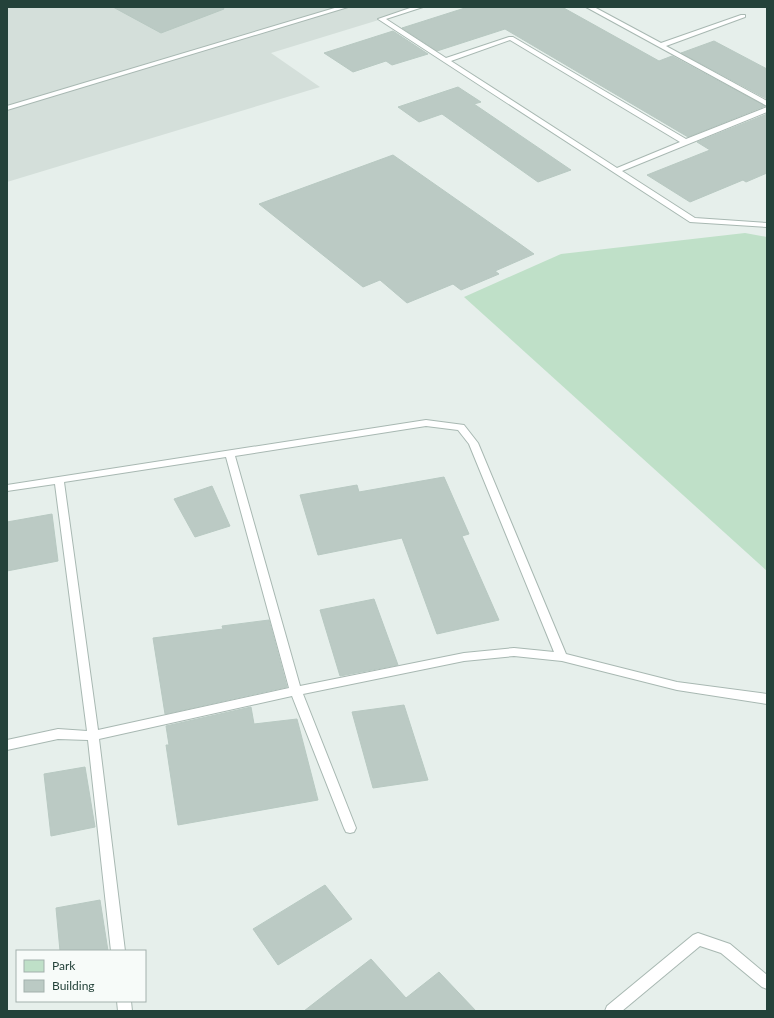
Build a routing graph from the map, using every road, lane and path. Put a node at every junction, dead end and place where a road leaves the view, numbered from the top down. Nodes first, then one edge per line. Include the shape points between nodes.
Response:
1 (345, 7) edge
2 (420, 7) edge
3 (588, 7) edge
4 (743, 16) dead end
5 (660, 46) junction
6 (445, 61) junction
7 (767, 104) edge
8 (7, 108) edge
9 (767, 109) edge
10 (684, 142) junction
11 (615, 171) junction
12 (767, 225) edge
13 (230, 454) junction
14 (59, 480) junction
15 (7, 488) edge
16 (562, 657) junction
17 (296, 691) junction
18 (767, 699) edge
19 (93, 736) junction
20 (7, 745) edge
21 (350, 828) dead end
22 (118, 950) edge
23 (767, 983) edge
24 (612, 1011) edge

1 - 8 lane
2 - 6 lane via 381,19
3 - 5 lane
4 - 5 lane
5 - 7 lane
6 - 10 lane via 511,38
6 - 11 lane
9 - 10 lane
10 - 11 lane
11 - 12 lane via 693,220
13 - 14 lane
13 - 16 lane via 426,423 461,427 473,443
13 - 17 lane
14 - 15 lane
14 - 19 lane
16 - 17 lane via 514,652 464,657
16 - 18 lane via 676,686
17 - 19 lane
17 - 21 lane
19 - 20 lane via 58,734
19 - 22 lane
23 - 24 lane via 726,948 698,939

